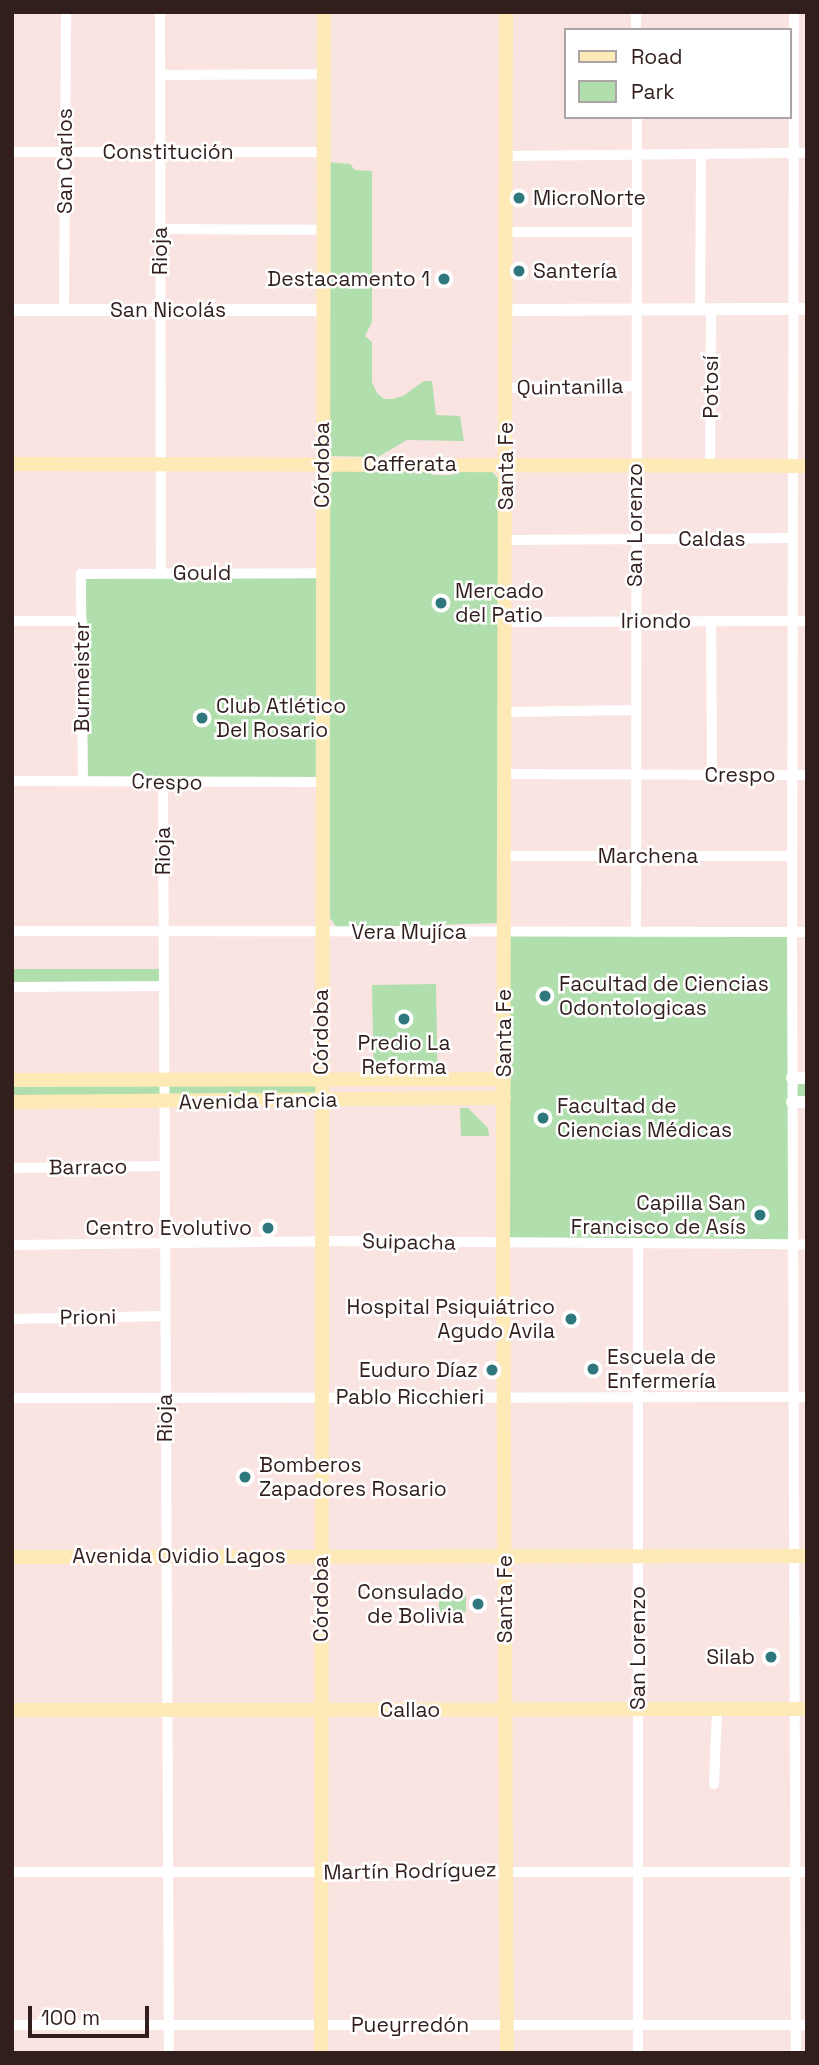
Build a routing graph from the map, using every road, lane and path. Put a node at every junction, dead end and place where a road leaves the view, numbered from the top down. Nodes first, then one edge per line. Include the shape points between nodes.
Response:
1 (66, 12) edge
2 (160, 12) edge
3 (324, 12) edge
4 (506, 12) edge
5 (794, 12) edge
6 (792, 72) edge
7 (324, 74) junction
8 (160, 75) junction
9 (637, 119) edge
10 (12, 152) edge
11 (65, 152) junction
12 (160, 152) junction
13 (324, 152) junction
14 (794, 153) junction
15 (807, 153) edge
16 (701, 154) junction
17 (637, 155) junction
18 (506, 156) junction
19 (160, 229) junction
20 (324, 230) junction
21 (506, 232) junction
22 (636, 232) junction
23 (706, 309) junction
24 (800, 309) edge
25 (12, 310) edge
26 (64, 310) junction
27 (159, 310) junction
28 (323, 310) junction
29 (506, 310) junction
30 (636, 310) junction
31 (793, 384) junction
32 (807, 384) edge
33 (635, 386) junction
34 (506, 388) junction
35 (322, 463) junction
36 (12, 464) edge
37 (159, 464) junction
38 (506, 464) junction
39 (635, 465) junction
40 (710, 465) junction
41 (800, 466) edge
42 (793, 538) junction
43 (635, 539) junction
44 (505, 540) junction
45 (161, 573) junction
46 (322, 573) junction
47 (81, 574) joint
48 (12, 621) edge
49 (82, 621) junction
50 (635, 621) junction
51 (711, 621) junction
52 (792, 621) junction
53 (807, 621) edge
54 (505, 622) junction
55 (635, 710) junction
56 (505, 712) junction
57 (505, 774) junction
58 (635, 774) junction
59 (712, 775) junction
60 (792, 775) junction
61 (807, 775) edge
62 (12, 781) edge
63 (83, 781) junction
64 (163, 782) junction
65 (322, 782) junction
66 (505, 856) junction
67 (635, 856) junction
68 (792, 856) junction
69 (12, 931) edge
70 (164, 931) junction
71 (321, 932) junction
72 (505, 932) junction
73 (636, 932) junction
74 (792, 932) junction
75 (807, 932) edge
76 (164, 986) junction
77 (12, 987) edge
78 (792, 1078) junction
79 (807, 1078) edge
80 (504, 1079) junction
81 (12, 1080) edge
82 (321, 1080) junction
83 (163, 1082) junction
84 (504, 1098) junction
85 (321, 1099) junction
86 (12, 1102) edge
87 (792, 1102) junction
88 (807, 1102) edge
89 (163, 1103) junction
90 (164, 1166) junction
91 (12, 1168) edge
92 (321, 1241) junction
93 (164, 1243) junction
94 (503, 1243) junction
95 (638, 1243) junction
96 (793, 1244) junction
97 (807, 1244) edge
98 (12, 1245) edge
99 (164, 1316) junction
100 (12, 1319) edge
101 (321, 1397) junction
102 (505, 1397) junction
103 (638, 1397) junction
104 (793, 1397) junction
105 (807, 1397) edge
106 (12, 1398) edge
107 (165, 1398) junction
108 (166, 1556) junction
109 (321, 1556) junction
110 (505, 1556) junction
111 (638, 1556) junction
112 (800, 1556) edge
113 (12, 1557) edge
114 (167, 1709) junction
115 (321, 1709) junction
116 (638, 1709) junction
117 (717, 1709) junction
118 (12, 1710) edge
119 (506, 1710) junction
120 (800, 1710) edge
121 (714, 1784) dead end
122 (506, 1870) junction
123 (12, 1872) edge
124 (168, 1872) junction
125 (321, 1872) junction
126 (638, 1872) junction
127 (794, 1872) junction
128 (807, 1872) edge
129 (507, 2024) junction
130 (12, 2025) edge
131 (169, 2025) junction
132 (321, 2025) junction
133 (638, 2025) junction
134 (801, 2025) edge
135 (169, 2053) edge
136 (321, 2053) edge
137 (507, 2053) edge
138 (638, 2053) edge
139 (796, 2053) edge

1 - 11 street, San Carlos
2 - 8 street, Rioja
3 - 7 main road, Córdoba
4 - 18 main road, Santa Fe
5 - 6 street
6 - 14 street
7 - 8 street
7 - 13 main road, Córdoba
8 - 12 street, Rioja
9 - 17 street, San Lorenzo
10 - 11 street, Constitución
11 - 12 street, Constitución
11 - 26 street, San Carlos
12 - 13 street, Constitución
12 - 19 street, Rioja
13 - 20 main road, Córdoba
14 - 15 street
14 - 16 street
14 - 24 street
16 - 17 street
16 - 23 street, Potosí
17 - 18 street
17 - 22 street, San Lorenzo
18 - 21 main road, Santa Fe
19 - 20 street
19 - 27 street, Rioja
20 - 28 main road, Córdoba
21 - 22 street
21 - 29 main road, Santa Fe
22 - 30 street, San Lorenzo
23 - 24 street
23 - 30 street
23 - 40 street, Potosí
24 - 31 street
25 - 26 street, San Nicolás
26 - 27 street, San Nicolás
27 - 28 street, San Nicolás
27 - 37 street, Rioja
28 - 35 main road, Córdoba
29 - 30 street
29 - 34 main road, Santa Fe
30 - 33 street, San Lorenzo
31 - 32 street
31 - 41 street
33 - 34 street, Quintanilla
33 - 39 street, San Lorenzo
34 - 38 main road, Santa Fe
35 - 37 main road, Cafferata
35 - 38 main road, Cafferata
35 - 46 main road, Córdoba
36 - 37 main road, Cafferata
37 - 45 street, Rioja
38 - 39 main road, Cafferata
38 - 44 main road, Santa Fe
39 - 40 main road, Cafferata
39 - 43 street, San Lorenzo
40 - 41 main road, Cafferata
41 - 42 street
42 - 43 street, Caldas
42 - 52 street
43 - 44 street, Caldas
43 - 50 street, San Lorenzo
44 - 54 main road, Santa Fe
45 - 46 street, Gould
45 - 47 street, Gould
46 - 65 main road, Córdoba
47 - 49 street, Burmeister
48 - 49 street
49 - 63 street, Burmeister
50 - 51 street, Iriondo
50 - 54 street, Iriondo
50 - 55 street, San Lorenzo
51 - 52 street, Iriondo
51 - 59 street
52 - 53 street, Iriondo
52 - 60 street
54 - 56 main road, Santa Fe
55 - 56 street
55 - 58 street, San Lorenzo
56 - 57 main road, Santa Fe
57 - 58 street, Crespo
57 - 66 main road, Santa Fe
58 - 59 street, Crespo
58 - 67 street, San Lorenzo
59 - 60 street, Crespo
60 - 61 street, Crespo
60 - 68 street
62 - 63 street, Crespo
63 - 64 street, Crespo
64 - 65 street, Crespo
64 - 70 street, Rioja
65 - 71 main road, Córdoba
66 - 67 street, Marchena
66 - 72 main road, Santa Fe
67 - 68 street, Marchena
67 - 73 street, San Lorenzo
68 - 74 street
69 - 70 street, Vera Mujíca
70 - 71 street, Vera Mujíca
70 - 76 street, Rioja
71 - 72 street, Vera Mujíca
71 - 82 main road, Córdoba
72 - 73 street, Vera Mujíca
72 - 80 main road, Santa Fe
73 - 74 street, Vera Mujíca
74 - 75 street, Vera Mujíca
74 - 78 street
76 - 77 street
76 - 83 street, Rioja
78 - 79 street
78 - 87 street
80 - 82 main road, Avenida Francia
80 - 84 main road, Santa Fe
81 - 83 main road, Avenida Francia
82 - 83 main road, Avenida Francia
82 - 85 main road, Córdoba
83 - 89 street, Rioja
84 - 85 main road, Avenida Francia
84 - 94 main road, Santa Fe
85 - 89 main road, Avenida Francia
85 - 92 main road, Córdoba
86 - 89 main road, Avenida Francia
87 - 88 street
87 - 96 street
89 - 90 street, Rioja
90 - 91 street, Barraco
90 - 93 street, Rioja
92 - 93 street, Suipacha
92 - 94 street, Suipacha
92 - 101 main road, Córdoba
93 - 98 street, Suipacha
93 - 99 street, Rioja
94 - 95 street, Suipacha
94 - 102 main road, Santa Fe
95 - 96 street, Suipacha
95 - 103 street, San Lorenzo
96 - 97 street, Suipacha
96 - 104 street
99 - 100 street, Prioni
99 - 107 street, Rioja
101 - 102 street, Pablo Ricchieri
101 - 107 street, Pablo Ricchieri
101 - 109 main road, Córdoba
102 - 103 street, Pablo Ricchieri
102 - 110 main road, Santa Fe
103 - 104 street, Pablo Ricchieri
103 - 111 street, San Lorenzo
104 - 105 street, Pablo Ricchieri
104 - 112 street
106 - 107 street, Pablo Ricchieri
107 - 108 street, Rioja
108 - 109 main road, Avenida Ovidio Lagos
108 - 113 main road, Avenida Ovidio Lagos
108 - 114 street, Rioja
109 - 110 main road, Avenida Ovidio Lagos
109 - 115 main road, Córdoba
110 - 111 main road, Avenida Ovidio Lagos
110 - 119 main road, Santa Fe
111 - 112 main road, Avenida Ovidio Lagos
111 - 116 street, San Lorenzo
112 - 120 street
114 - 115 main road, Callao
114 - 118 main road, Callao
114 - 124 street, Rioja
115 - 119 main road, Callao
115 - 125 main road, Córdoba
116 - 117 main road, Callao
116 - 119 main road, Callao
116 - 126 street, San Lorenzo
117 - 120 main road, Callao
117 - 121 street
119 - 122 main road, Santa Fe
120 - 127 street
122 - 125 street, Martín Rodríguez
122 - 126 street, Martín Rodríguez
122 - 129 main road, Santa Fe
123 - 124 street, Martín Rodríguez
124 - 125 street, Martín Rodríguez
124 - 131 street, Rioja
125 - 132 main road, Córdoba
126 - 127 street, Martín Rodríguez
126 - 133 street, San Lorenzo
127 - 128 street, Martín Rodríguez
127 - 134 street
129 - 132 street, Pueyrredón
129 - 133 street, Pueyrredón
129 - 137 main road, Santa Fe
130 - 131 street, Pueyrredón
131 - 132 street, Pueyrredón
131 - 135 street, Rioja
132 - 136 main road, Córdoba
133 - 134 street, Pueyrredón
133 - 138 street, San Lorenzo
134 - 139 street

